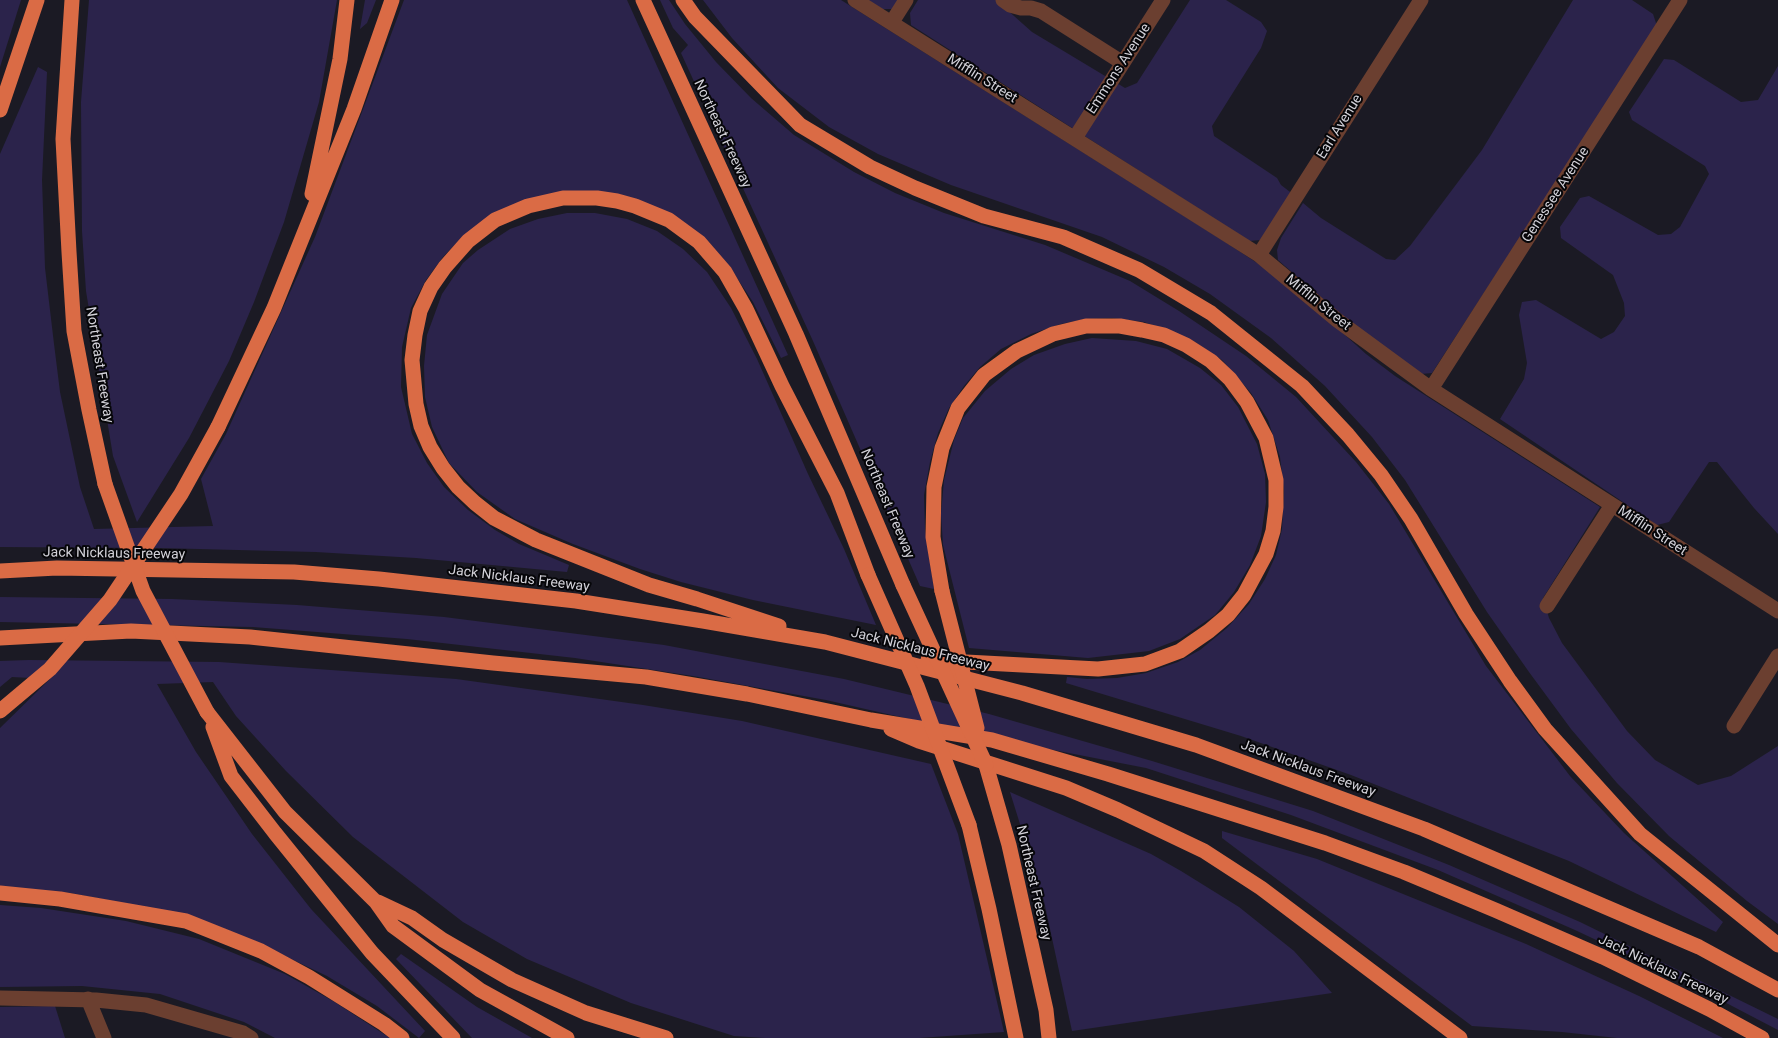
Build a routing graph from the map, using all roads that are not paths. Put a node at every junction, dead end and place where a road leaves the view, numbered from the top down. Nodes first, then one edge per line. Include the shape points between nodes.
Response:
1 (37, 0) edge
2 (72, 0) edge
3 (347, 0) edge
4 (392, 0) edge
5 (643, 0) edge
6 (683, 0) edge
7 (856, 0) edge
8 (906, 0) edge
9 (1003, 0) edge
10 (1163, 0) edge
11 (1421, 0) edge
12 (1680, 0) edge
13 (892, 22) junction
14 (1123, 63) junction
15 (0, 110) edge
16 (1075, 138) junction
17 (304, 232) junction
18 (1259, 255) junction
19 (1431, 389) junction
20 (1612, 505) junction
21 (0, 571) edge
22 (1547, 606) dead end
23 (1778, 611) edge
24 (0, 638) edge
25 (825, 642) junction
26 (1778, 656) edge
27 (886, 657) junction
28 (0, 711) edge
29 (207, 712) junction
30 (871, 720) junction
31 (1734, 726) dead end
32 (986, 765) junction
33 (0, 893) edge
34 (376, 902) junction
35 (1778, 945) edge
36 (1778, 990) edge
37 (0, 998) edge
38 (88, 999) junction
39 (104, 1038) edge
40 (251, 1038) edge
41 (402, 1038) edge
42 (453, 1038) edge
43 (567, 1038) edge
44 (666, 1038) edge
45 (1016, 1038) edge
46 (1049, 1038) edge
47 (1460, 1038) edge
48 (1762, 1038) edge

1 - 15 highway
2 - 29 highway, Northeast Freeway, bridge via 63,139 74,331 105,484 143,591
3 - 17 highway via 340,59
4 - 17 highway via 354,110
5 - 32 highway, Northeast Freeway, bridge via 796,334 903,585
6 - 35 highway via 695,17 800,125 870,167 915,188 984,216 1063,237 1139,270 1211,313 1302,386 1348,434 1381,475 1471,621 1545,729 1640,834
7 - 13 street, Mifflin Street
8 - 13 street
9 - 14 street via 1010,5 1041,11
10 - 14 street, Emmons Avenue
11 - 18 street, Earl Avenue
12 - 19 street, Genessee Avenue
13 - 16 street, Mifflin Street
14 - 16 street, Emmons Avenue
16 - 18 street, Mifflin Street
17 - 28 highway, bridge via 274,308 218,428 181,494 110,600 50,669
18 - 19 street, Mifflin Street via 1337,320
19 - 20 street, Mifflin Street
20 - 22 street
20 - 23 street, Mifflin Street
21 - 25 highway, Jack Nicklaus Freeway via 57,568 294,572 379,579 576,601
24 - 30 highway, Jack Nicklaus Freeway via 131,631 250,637 646,677
25 - 27 highway, Jack Nicklaus Freeway
25 - 45 highway, bridge via 649,585 536,540 494,518 458,487 430,447 419,418 412,381 412,360 420,312 431,287 468,241 496,220 528,206 563,198 597,198 635,206 669,220 699,242 725,272 838,492 868,575 917,686 969,825
26 - 31 street
27 - 32 highway, bridge via 1098,668 1144,664 1180,651 1209,631 1244,595 1266,554 1276,507 1276,480 1266,438 1247,402 1230,379 1211,361 1164,335 1120,326 1086,326 1054,334 1016,351 984,375 958,408 942,448 934,487 932,537 942,591
27 - 36 highway, Jack Nicklaus Freeway via 1022,693 1196,745 1424,828 1699,947
29 - 34 highway via 285,812
29 - 42 highway via 231,776 372,953
30 - 47 highway via 919,742 1066,788 1204,851 1281,903
30 - 48 highway, Jack Nicklaus Freeway via 992,740 1325,843 1404,872 1603,958
32 - 46 highway, Northeast Freeway via 1009,845 1046,1010
33 - 41 highway via 60,899 186,921 261,951 309,977
34 - 43 highway via 393,926 480,990
34 - 44 highway via 412,918 512,980 586,1013
37 - 38 street
38 - 39 street
38 - 40 street via 146,1005

